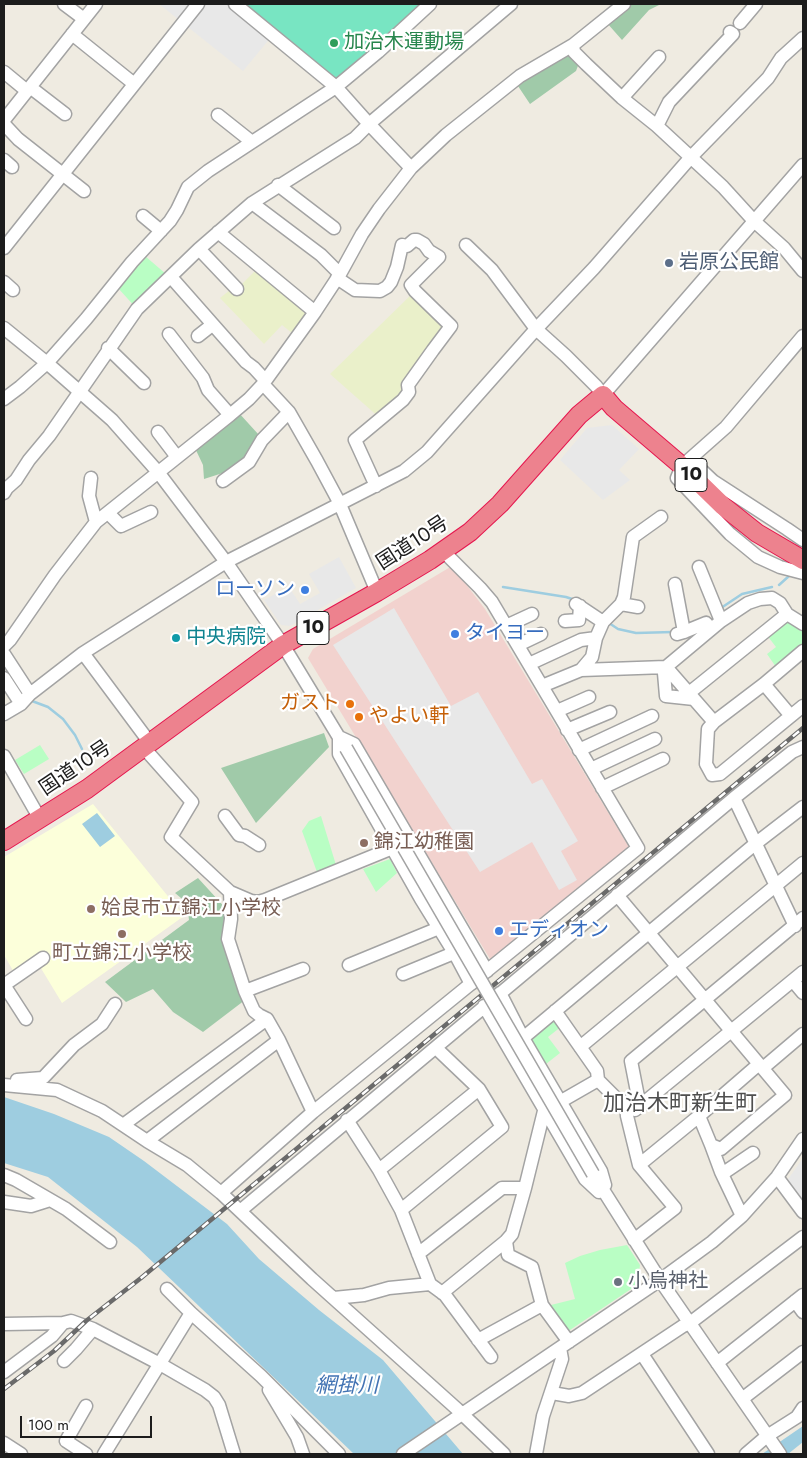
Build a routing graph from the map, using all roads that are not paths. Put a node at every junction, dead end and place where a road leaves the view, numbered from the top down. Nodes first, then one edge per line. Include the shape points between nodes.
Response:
1 (64, 4) edge
2 (96, 4) edge
3 (198, 4) edge
4 (234, 4) edge
5 (430, 4) edge
6 (511, 4) edge
7 (624, 4) edge
8 (756, 4) edge
9 (84, 19) junction
10 (740, 23) dead end
11 (730, 32) dead end
12 (72, 34) junction
13 (803, 38) edge
14 (573, 45) junction
15 (659, 57) dead end
16 (4, 72) edge
17 (133, 84) junction
18 (336, 87) junction
19 (28, 89) junction
20 (622, 98) junction
21 (65, 114) dead end
22 (223, 116) dead end
23 (4, 120) edge
24 (4, 124) edge
25 (369, 124) junction
26 (657, 126) junction
27 (252, 142) junction
28 (691, 157) junction
29 (803, 165) edge
30 (411, 168) junction
31 (62, 174) junction
32 (278, 185) junction
33 (84, 191) dead end
34 (252, 202) junction
35 (143, 216) dead end
36 (754, 221) junction
37 (334, 228) dead end
38 (161, 231) junction
39 (218, 232) junction
40 (466, 245) dead end
41 (4, 248) edge
42 (199, 249) junction
43 (803, 271) edge
44 (338, 276) junction
45 (171, 277) junction
46 (236, 290) dead end
47 (315, 312) junction
48 (212, 325) junction
49 (4, 328) edge
50 (536, 329) junction
51 (169, 334) dead end
52 (198, 336) dead end
53 (803, 336) edge
54 (108, 348) junction
55 (47, 362) junction
56 (264, 382) junction
57 (144, 383) dead end
58 (79, 390) junction
59 (603, 395) junction
60 (4, 399) edge
61 (289, 412) junction
62 (230, 415) junction
63 (158, 432) dead end
64 (177, 457) junction
65 (682, 466) junction
66 (158, 472) junction
67 (91, 478) dead end
68 (224, 481) dead end
69 (376, 486) junction
70 (5, 487) edge
71 (340, 505) junction
72 (151, 512) dead end
73 (108, 513) junction
74 (661, 517) dead end
75 (96, 522) junction
76 (803, 540) edge
77 (443, 551) junction
78 (803, 560) edge
79 (226, 562) junction
80 (699, 567) dead end
81 (803, 573) edge
82 (675, 584) dead end
83 (377, 592) junction
84 (621, 604) junction
85 (638, 607) dead end
86 (532, 614) dead end
87 (787, 614) junction
88 (565, 621) dead end
89 (603, 622) junction
90 (803, 624) edge
91 (716, 625) junction
92 (506, 626) junction
93 (541, 634) dead end
94 (596, 638) junction
95 (283, 645) junction
96 (518, 645) junction
97 (4, 646) edge
98 (803, 651) edge
99 (83, 653) junction
100 (4, 654) edge
101 (529, 664) junction
102 (666, 667) junction
103 (581, 670) junction
104 (4, 678) edge
105 (764, 684) junction
106 (542, 686) junction
107 (30, 694) junction
108 (692, 696) junction
109 (588, 697) dead end
110 (20, 704) junction
111 (803, 706) edge
112 (557, 712) junction
113 (610, 712) dead end
114 (4, 714) edge
115 (652, 716) dead end
116 (791, 716) junction
117 (714, 722) junction
118 (567, 730) junction
119 (339, 737) junction
120 (655, 739) dead end
121 (147, 746) junction
122 (579, 750) junction
123 (800, 751) edge
124 (4, 756) edge
125 (664, 759) dead end
126 (591, 769) junction
127 (602, 788) junction
128 (734, 798) junction
129 (803, 808) edge
130 (225, 816) dead end
131 (40, 819) junction
132 (410, 840) junction
133 (4, 841) edge
134 (755, 844) junction
135 (259, 845) dead end
136 (393, 849) junction
137 (803, 863) edge
138 (776, 886) junction
139 (230, 892) junction
140 (617, 895) junction
141 (799, 922) edge
142 (439, 928) junction
143 (649, 933) junction
144 (471, 945) junction
145 (455, 954) junction
146 (43, 958) dead end
147 (349, 965) dead end
148 (678, 966) junction
149 (303, 969) dead end
150 (487, 972) junction
151 (803, 972) edge
152 (403, 974) dead end
153 (793, 981) junction
154 (471, 984) junction
155 (4, 985) edge
156 (245, 991) junction
157 (500, 993) junction
158 (803, 993) edge
159 (705, 999) junction
160 (114, 1004) dead end
161 (484, 1006) junction
162 (555, 1012) junction
163 (26, 1019) dead end
164 (267, 1019) junction
165 (732, 1031) junction
166 (803, 1034) edge
167 (524, 1038) junction
168 (279, 1040) junction
169 (580, 1047) junction
170 (436, 1048) junction
171 (509, 1048) junction
172 (761, 1066) junction
173 (598, 1080) junction
174 (4, 1085) edge
175 (479, 1088) junction
176 (561, 1101) junction
177 (640, 1107) junction
178 (544, 1111) junction
179 (313, 1112) junction
180 (627, 1116) junction
181 (699, 1116) junction
182 (347, 1120) junction
183 (123, 1125) junction
184 (803, 1139) edge
185 (147, 1141) junction
186 (711, 1145) junction
187 (753, 1153) dead end
188 (639, 1165) junction
189 (379, 1170) junction
190 (722, 1174) junction
191 (4, 1175) edge
192 (777, 1178) junction
193 (525, 1188) junction
194 (221, 1193) junction
195 (50, 1200) junction
196 (4, 1202) edge
197 (612, 1204) junction
198 (401, 1210) junction
199 (240, 1211) junction
200 (803, 1212) edge
201 (742, 1216) junction
202 (803, 1237) edge
203 (634, 1240) junction
204 (110, 1242) dead end
205 (506, 1242) junction
206 (418, 1254) junction
207 (660, 1280) junction
208 (430, 1284) junction
209 (167, 1289) dead end
210 (442, 1293) junction
211 (334, 1298) junction
212 (801, 1303) edge
213 (542, 1305) junction
214 (192, 1313) junction
215 (690, 1323) junction
216 (4, 1324) edge
217 (63, 1324) junction
218 (94, 1329) junction
219 (478, 1340) junction
220 (564, 1345) junction
221 (803, 1352) edge
222 (642, 1354) junction
223 (491, 1357) dead end
224 (64, 1360) dead end
225 (718, 1363) junction
226 (160, 1364) junction
227 (4, 1372) edge
228 (261, 1376) junction
229 (552, 1393) junction
230 (742, 1399) junction
231 (86, 1406) dead end
232 (803, 1408) edge
233 (460, 1415) junction
234 (769, 1439) junction
235 (4, 1443) edge
236 (21, 1454) edge
237 (86, 1454) edge
238 (104, 1454) edge
239 (234, 1454) edge
240 (303, 1454) edge
241 (339, 1454) edge
242 (403, 1454) edge
243 (504, 1454) edge
244 (536, 1454) edge
245 (708, 1454) edge
246 (746, 1454) edge
247 (780, 1454) edge

1 - 9 street
2 - 9 street
3 - 17 street
4 - 18 street
5 - 18 street
6 - 25 street
7 - 14 street
8 - 10 street
9 - 12 street
11 - 26 street via 733,34 669,102
12 - 17 street
12 - 19 street
13 - 28 street
14 - 20 street via 574,52
14 - 30 street via 520,76
15 - 20 street
16 - 19 street
17 - 31 street
18 - 25 street
18 - 27 street
19 - 21 street
19 - 23 street
20 - 26 street
22 - 27 street
24 - 31 street
25 - 30 street
25 - 32 street via 355,138
26 - 28 street
27 - 38 street via 188,187 178,210
28 - 36 street
28 - 50 street
29 - 36 street
30 - 44 street via 362,234
31 - 33 street
31 - 41 street
32 - 34 street
32 - 37 street
34 - 39 street
34 - 44 street via 321,256
35 - 38 street
36 - 43 street via 784,248
36 - 59 street
38 - 55 street
39 - 42 street
39 - 47 street
40 - 50 street via 492,270
42 - 45 street
42 - 46 street
44 - 47 street
44 - 69 street via 355,290 380,291 391,282 402,245 407,246 417,240 439,256 411,285 451,326 408,385 409,392 403,400 355,440
45 - 48 street
45 - 54 street via 137,309
47 - 56 street
48 - 52 street
48 - 56 street
49 - 55 street
50 - 59 street
50 - 69 street via 427,452 404,471
51 - 62 street via 203,378 208,390
53 - 65 street via 726,427
54 - 57 street
54 - 58 street
55 - 58 street
55 - 60 street
56 - 61 street
56 - 62 street
58 - 66 street via 112,420
58 - 70 street via 16,480
59 - 65 highway, 10
59 - 77 highway, 国道10号 / 10 via 579,415 500,504 470,532
61 - 68 street via 262,440 249,462
61 - 71 street
62 - 64 street
63 - 64 street
64 - 66 street
65 - 76 street via 696,464 713,481
65 - 78 highway, 10 via 723,506 757,533
65 - 81 street via 677,478 730,534 758,557
66 - 73 street
66 - 79 street
67 - 75 street via 89,496
69 - 71 street
71 - 79 street
71 - 83 street
72 - 73 street via 121,526
73 - 75 street
74 - 84 street via 633,537
75 - 97 street
77 - 83 highway, 国道10号 / 10
77 - 92 street via 492,602
79 - 95 street
79 - 99 street
80 - 91 street via 715,607
82 - 91 street via 680,633 706,623
83 - 95 highway, 国道10号 / 10
84 - 85 street
84 - 89 street
86 - 92 street
87 - 90 street
87 - 91 street via 772,598 760,599 748,603
87 - 108 street
88 - 89 street via 579,620 578,605
89 - 94 street
91 - 102 street
92 - 96 street
93 - 96 street
94 - 101 street via 581,640
94 - 103 street via 592,657
95 - 119 street
95 - 121 highway, 国道10号 / 10
96 - 101 street
98 - 105 street
99 - 107 street
99 - 121 street
100 - 107 street
101 - 106 street
102 - 103 street
102 - 108 street
102 - 108 street via 666,696
103 - 106 street
104 - 110 street
105 - 116 street
105 - 117 street
106 - 112 street
107 - 110 street
108 - 117 street
109 - 112 street
110 - 114 street
111 - 116 street
112 - 118 street
113 - 118 street
115 - 122 street
116 - 117 street via 720,774 712,775 706,764 708,729
118 - 122 street
119 - 132 street via 354,744
119 - 136 street via 339,754
119 - 197 street, bridge
120 - 126 street
121 - 131 highway, 国道10号 / 10
121 - 139 street via 192,802 171,837
122 - 126 street
123 - 128 street
124 - 131 street
125 - 127 street
126 - 127 street
127 - 150 street via 638,848
128 - 134 street
128 - 140 street
129 - 134 street
130 - 135 street via 239,835
131 - 133 highway, 国道10号 / 10
132 - 136 street
132 - 144 street
134 - 138 street
134 - 143 street
136 - 139 street via 258,902
136 - 142 street
137 - 138 street
138 - 141 street
138 - 148 street
139 - 156 street via 228,939
140 - 143 street
140 - 157 street
141 - 159 street
142 - 145 street
142 - 147 street
143 - 148 street
143 - 162 street
144 - 145 street
144 - 150 street
145 - 152 street
145 - 154 street
146 - 155 street
148 - 159 street
148 - 169 street
149 - 156 street
150 - 154 street
151 - 153 street
153 - 158 street
153 - 165 street
154 - 179 street
155 - 163 street
156 - 164 street via 254,1011
157 - 161 street
157 - 167 street
159 - 165 street
159 - 177 street via 631,1061
160 - 174 street via 102,1024 74,1045 43,1078 19,1078
161 - 170 street
161 - 171 street
162 - 167 street
162 - 169 street
164 - 168 street
164 - 183 street
165 - 172 street
165 - 177 street
166 - 172 street
167 - 171 street
167 - 176 street
168 - 179 street
168 - 185 street
169 - 173 street via 598,1071
170 - 175 street
170 - 182 street
171 - 178 street
172 - 181 street
172 - 186 street via 785,1095 721,1149
173 - 176 street
173 - 180 street via 626,1103
174 - 183 street via 57,1090 102,1111
175 - 189 street
175 - 198 street via 502,1127
176 - 178 street
176 - 197 street via 601,1171
177 - 180 street
178 - 193 street
178 - 197 street via 585,1179
179 - 194 street
180 - 188 street
181 - 186 street
181 - 188 street
182 - 189 street
182 - 199 street
183 - 185 street
184 - 192 street
185 - 194 street via 187,1165
186 - 190 street
187 - 190 street
188 - 203 street via 675,1208
189 - 198 street
190 - 201 street
191 - 195 street
192 - 200 street
192 - 201 street
193 - 205 street via 512,1234
193 - 206 street via 502,1188
194 - 199 street
195 - 196 street via 31,1206
195 - 204 street
197 - 203 street
198 - 206 street
199 - 211 street
201 - 207 street
202 - 215 street
203 - 207 street
205 - 210 street
205 - 213 street via 508,1255 532,1268
206 - 208 street
207 - 215 street
207 - 220 street
208 - 210 street
208 - 211 street
209 - 214 street
210 - 219 street
211 - 233 street
212 - 225 street
213 - 219 street
213 - 220 street
214 - 226 street
214 - 228 street
215 - 222 street
215 - 225 street
216 - 217 street
217 - 218 street via 71,1321
217 - 227 street
218 - 224 street
218 - 226 street
219 - 223 street
220 - 229 street
220 - 233 street
221 - 230 street
222 - 229 street via 582,1393 569,1396
222 - 245 street
225 - 230 street
226 - 238 street
226 - 239 street via 214,1397 220,1405
228 - 240 street via 297,1436
228 - 241 street
229 - 244 street via 543,1416
230 - 234 street
231 - 237 street via 66,1441
232 - 234 street via 797,1417
233 - 242 street
233 - 243 street
234 - 246 street
234 - 247 street
235 - 236 street

